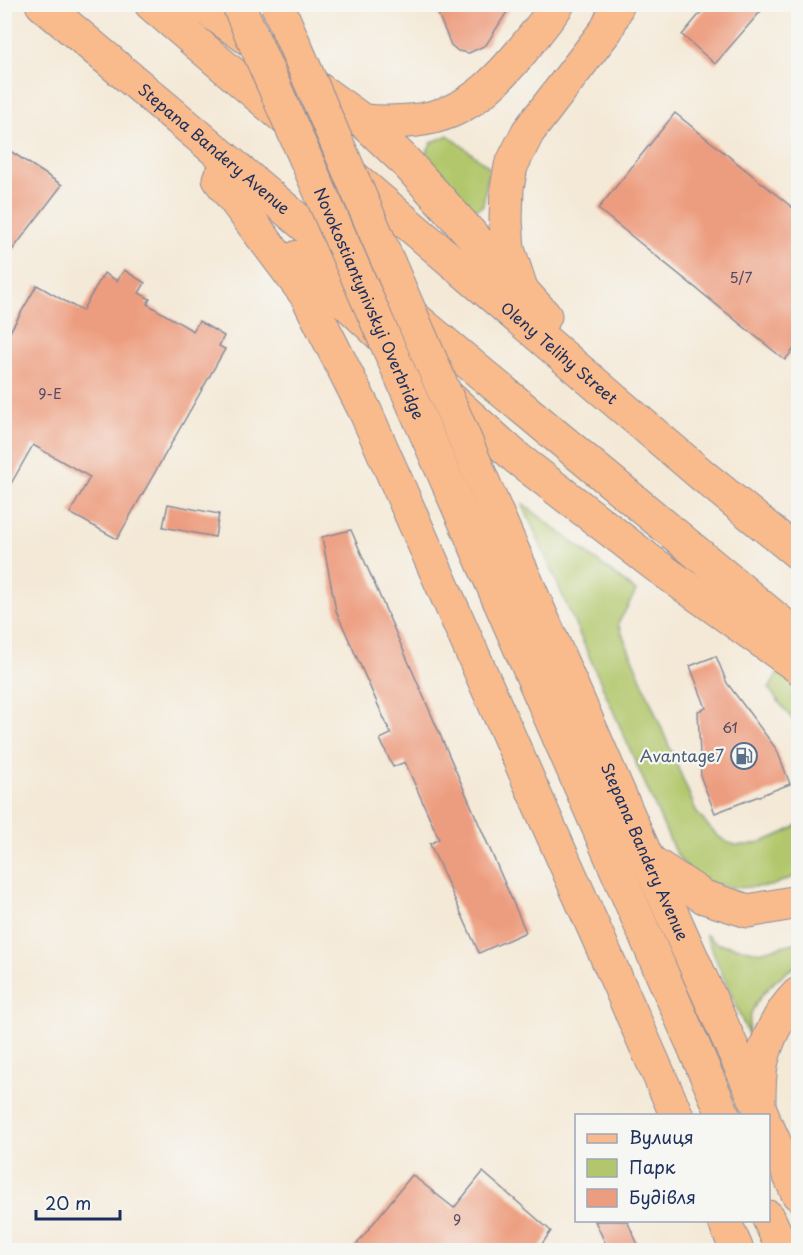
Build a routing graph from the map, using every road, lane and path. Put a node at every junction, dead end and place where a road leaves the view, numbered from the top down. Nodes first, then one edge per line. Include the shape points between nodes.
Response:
1 (42, 4) edge
2 (151, 4) edge
3 (200, 4) edge
4 (238, 4) edge
5 (277, 4) edge
6 (558, 4) edge
7 (618, 4) edge
8 (133, 80) junction
9 (363, 121) junction
10 (219, 179) junction
11 (522, 293) junction
12 (702, 475) junction
13 (798, 553) edge
14 (529, 588) joint
15 (500, 602) joint
16 (798, 637) edge
17 (798, 667) edge
18 (648, 860) junction
19 (798, 902) edge
20 (798, 994) edge
21 (676, 1114) edge
22 (723, 1114) edge
23 (762, 1114) edge
24 (763, 1114) edge
25 (770, 1132) edge
26 (798, 1194) edge
27 (723, 1222) edge
28 (770, 1222) edge
29 (737, 1251) edge
30 (783, 1251) edge

1 - 8 main road, Stepana Bandery Avenue
2 - 12 main road, Oleny Telihy Street
3 - 9 main road
4 - 15 main road, Novokostiantynivskyi Overbridge, bridge
5 - 14 main road, Novokostiantynivskyi Overbridge, bridge
6 - 9 main road via 501,76 460,107 425,119 395,123
7 - 11 main road via 607,29 528,132 511,166 507,188 508,249
8 - 10 main road
8 - 16 main road, Stepana Bandery Avenue
9 - 11 main road via 412,169
10 - 17 main road via 353,311 518,459 654,564
10 - 21 main road via 307,296 366,413
11 - 12 main road
12 - 13 main road, Oleny Telihy Street
14 - 18 main road, Stepana Bandery Avenue
15 - 22 main road, Stepana Bandery Avenue
18 - 19 main road via 704,897 748,911
18 - 23 main road, Stepana Bandery Avenue
20 - 24 main road via 773,1029 761,1065
25 - 26 main road, Stepana Bandery Avenue
27 - 29 main road
28 - 30 main road

